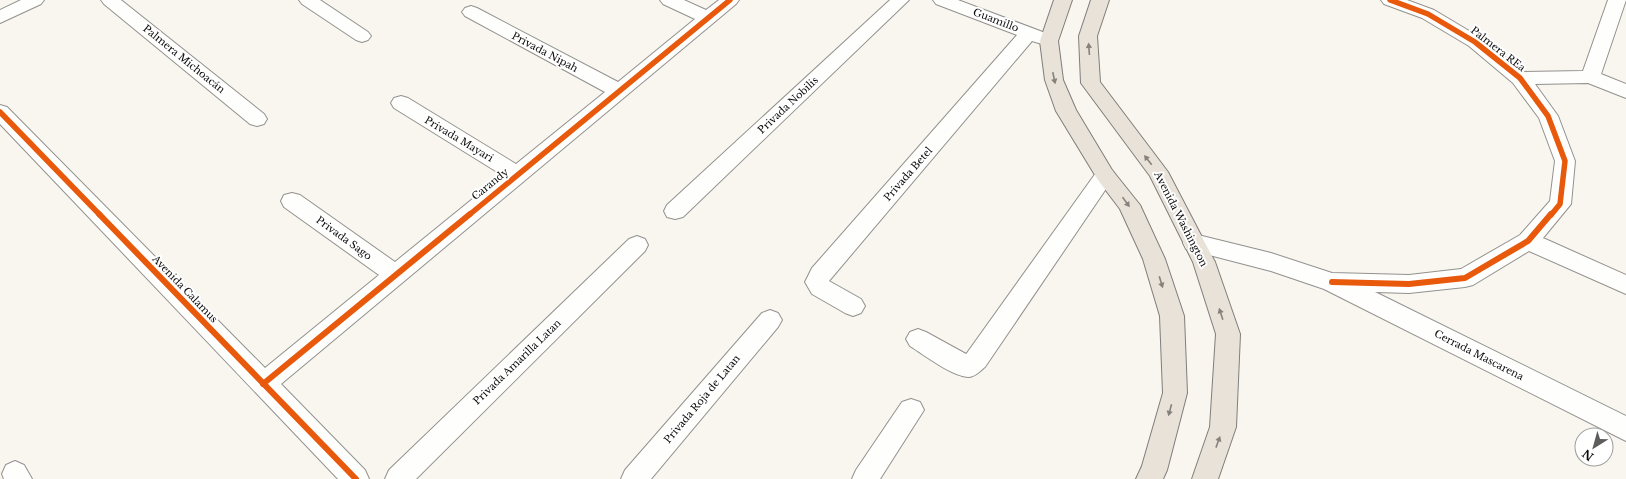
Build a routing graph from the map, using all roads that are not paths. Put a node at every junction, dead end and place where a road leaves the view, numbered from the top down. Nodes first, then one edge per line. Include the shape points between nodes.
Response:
1 (36, 0) edge
2 (110, 0) edge
3 (308, 0) edge
4 (669, 0) edge
5 (730, 0) edge
6 (900, 0) edge
7 (942, 0) edge
8 (1063, 0) edge
9 (1100, 0) edge
10 (1390, 0) edge
11 (1620, 3) edge
12 (470, 12) dead end
13 (0, 17) edge
14 (708, 18) junction
15 (1029, 33) junction
16 (362, 36) dead end
17 (1049, 41) junction
18 (1590, 77) junction
19 (1520, 78) junction
20 (619, 91) junction
21 (1626, 91) edge
22 (400, 103) dead end
23 (0, 112) edge
24 (257, 119) dead end
25 (518, 175) junction
26 (1105, 175) junction
27 (292, 201) dead end
28 (676, 211) dead end
29 (1528, 241) junction
30 (1194, 243) junction
31 (637, 246) dead end
32 (396, 275) junction
33 (1332, 282) junction
34 (1626, 285) edge
35 (853, 306) dead end
36 (770, 320) dead end
37 (918, 339) dead end
38 (263, 384) junction
39 (912, 410) dead end
40 (1626, 429) edge
41 (356, 479) edge
42 (398, 479) edge
43 (634, 479) edge
44 (864, 479) edge
45 (1148, 479) edge
46 (1204, 479) edge

1 - 13 street
2 - 24 street, Palmera Michoacán
3 - 16 street
4 - 14 street
5 - 14 street, Carandy
6 - 28 street, Privada Nobilis
7 - 15 street, Guamillo
8 - 17 main road
30 -> 9 main road, Avenida Washington via 1158,172 1091,83 1088,36
10 - 19 street, Palmera REa via 1428,14 1475,42
11 - 18 street
12 - 20 street, Privada Nipah
14 - 20 street, Carandy
15 - 17 street, Guamillo
15 - 35 street, Privada Betel via 820,275 816,282 820,287
17 -> 26 main road via 1054,80 1066,111
18 - 19 street
18 - 21 street
19 - 29 street, Palmera REa via 1548,116 1565,161 1560,204
20 - 25 street, Carandy
22 - 25 street, Privada Mayari
23 - 38 street, Avenida Calamus
25 - 32 street, Carandy
26 - 37 street via 976,360 969,366 961,364
26 -> 45 main road via 1129,205 1154,259 1172,316 1175,393 1154,470
27 - 32 street, Privada Sago
29 - 33 street, Palmera REa via 1465,278 1408,284
29 - 34 street
30 - 33 street via 1271,262
46 -> 30 main road, Avenida Washington via 1223,427 1228,334 1204,262
31 - 42 street, Privada Amarilla Latan
32 - 38 street, Carandy
33 - 40 street, Cerrada Mascarena
36 - 43 street, Privada Roja de Latan
38 - 41 street, Avenida Calamus
39 - 44 street

